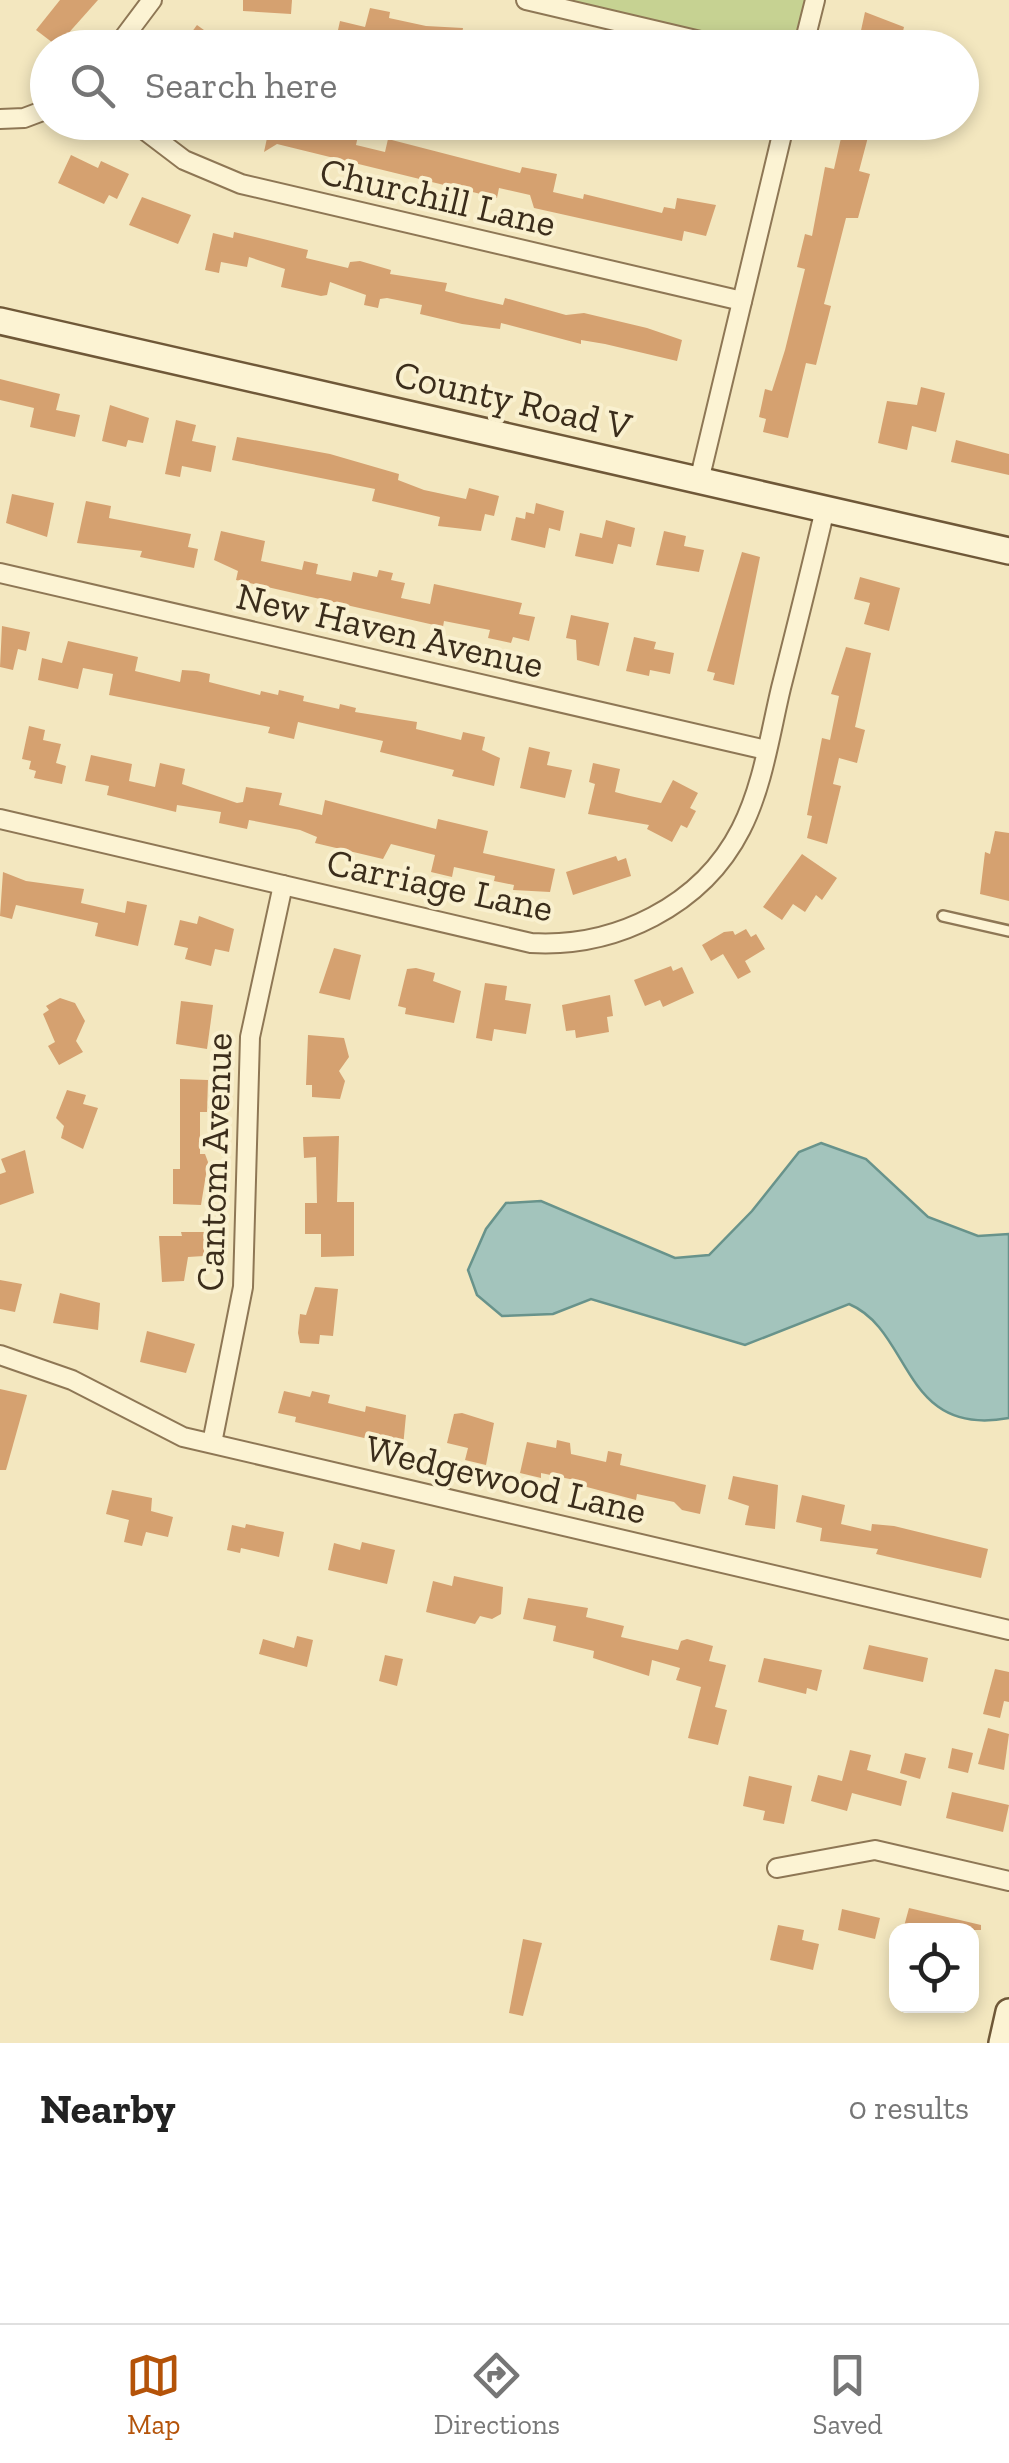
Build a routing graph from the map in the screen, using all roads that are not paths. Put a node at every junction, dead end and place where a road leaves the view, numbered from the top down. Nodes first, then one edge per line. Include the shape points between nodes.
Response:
1 (152, 0) edge
2 (526, 0) edge
3 (815, 0) edge
4 (130, 30) edge
5 (654, 30) edge
6 (808, 30) edge
7 (30, 113) edge
8 (0, 119) edge
9 (158, 140) edge
10 (781, 140) edge
11 (742, 301) junction
12 (0, 321) edge
13 (699, 480) junction
14 (825, 510) junction
15 (1009, 551) edge
16 (0, 573) edge
17 (766, 750) junction
18 (0, 819) edge
19 (282, 884) junction
20 (943, 916) dead end
21 (1009, 931) edge
22 (0, 1355) edge
23 (212, 1443) junction
24 (1009, 1630) edge
25 (777, 1868) dead end
26 (1009, 1881) edge
27 (1009, 2012) edge
28 (1002, 2043) edge

1 - 4 street
2 - 5 street
3 - 6 street
7 - 8 street
9 - 11 street, Churchill Lane via 184,160 241,184
10 - 11 street
11 - 13 street
12 - 13 main road, County Road V
13 - 14 main road, County Road V
14 - 15 main road, County Road V
14 - 17 street, Carriage Lane
16 - 17 street, New Haven Avenue
17 - 19 street, Carriage Lane via 752,804 724,858 658,914 596,940 531,944
18 - 19 street, Carriage Lane
19 - 23 street, Cantom Avenue via 250,1036 243,1288
20 - 21 lane
22 - 23 street, Wedgewood Lane via 59,1374 168,1431
23 - 24 street, Wedgewood Lane
25 - 26 street via 875,1850
27 - 28 main road

